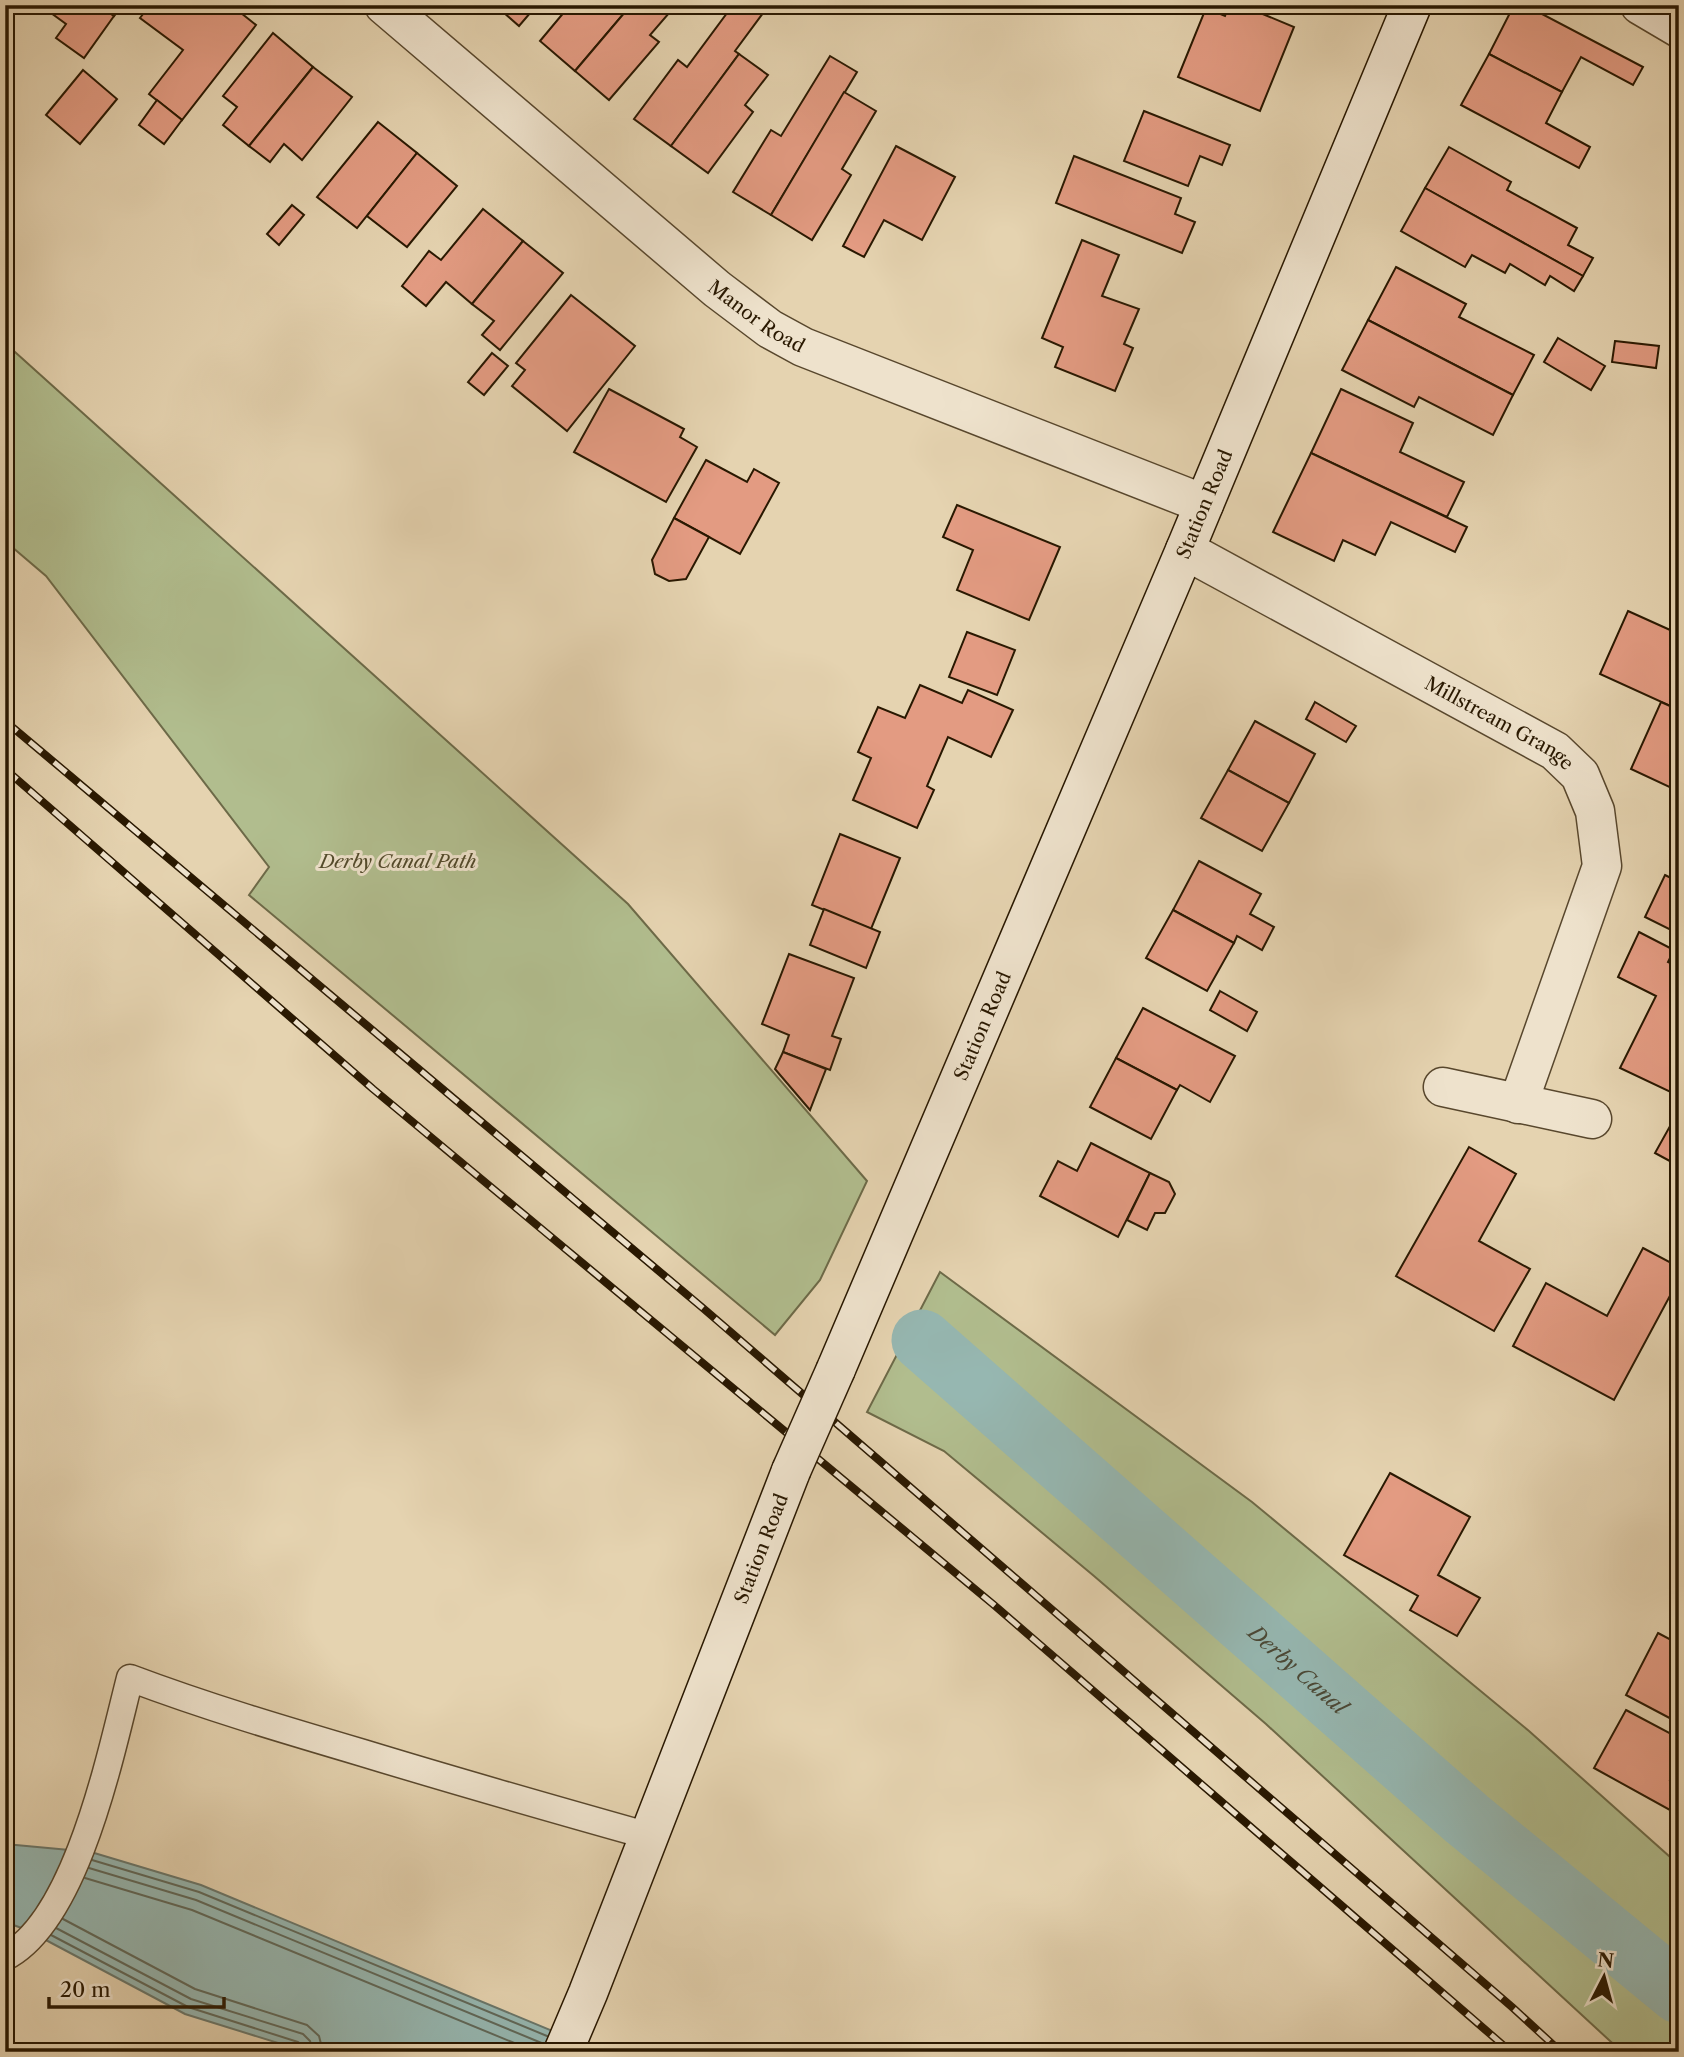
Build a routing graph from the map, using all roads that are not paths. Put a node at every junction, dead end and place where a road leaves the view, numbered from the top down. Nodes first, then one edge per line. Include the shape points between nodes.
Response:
1 (384, 5) edge
2 (1412, 5) edge
3 (1640, 5) edge
4 (1679, 29) edge
5 (1204, 504) junction
6 (1185, 550) junction
7 (1443, 1087) dead end
8 (1518, 1104) junction
9 (1592, 1119) dead end
10 (649, 1836) junction
11 (12, 1954) edge
12 (563, 2052) edge

1 - 5 main road, Manor Road via 770,329
2 - 5 main road, Station Road
3 - 4 main road
5 - 6 main road, Station Road
6 - 8 main road, Millstream Grange via 1555,751 1580,775 1595,811 1602,866
6 - 10 main road, Station Road, bridge via 791,1471
7 - 8 main road
8 - 9 main road
10 - 11 lane via 287,1731 130,1678 87,1835 50,1913
10 - 12 main road, Station Road

